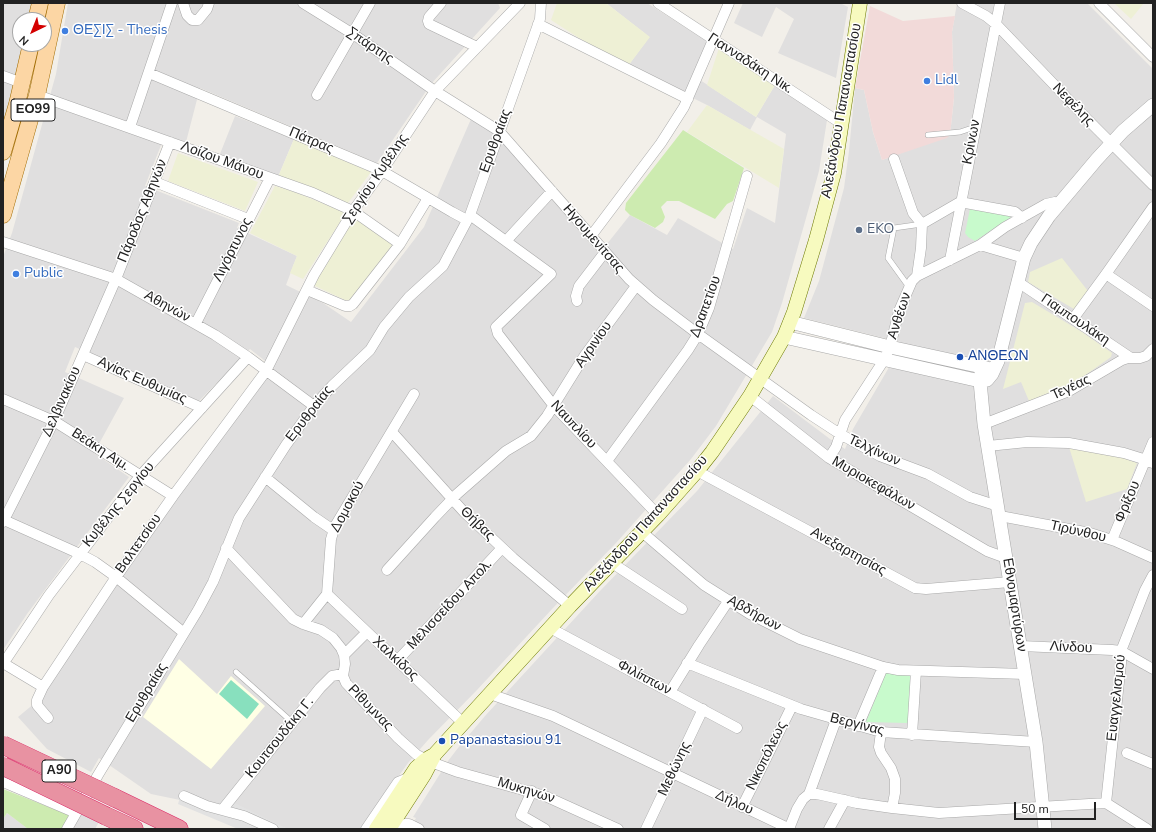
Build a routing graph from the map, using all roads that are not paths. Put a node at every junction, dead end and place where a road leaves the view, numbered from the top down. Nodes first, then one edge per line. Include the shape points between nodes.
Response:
1 (57, 3) edge
2 (172, 3) edge
3 (183, 3) edge
4 (209, 3) edge
5 (303, 3) edge
6 (370, 3) edge
7 (441, 3) edge
8 (520, 3) edge
9 (541, 3) edge
10 (658, 3) edge
11 (729, 3) edge
12 (860, 3) edge
13 (962, 3) edge
14 (1000, 3) edge
15 (1099, 3) edge
16 (538, 24) junction
17 (996, 24) junction
18 (353, 34) junction
19 (714, 39) junction
20 (477, 47) junction
21 (29, 52) edge
22 (1153, 57) edge
23 (149, 73) junction
24 (3, 76) edge
25 (22, 83) junction
26 (435, 91) junction
27 (37, 95) junction
28 (317, 95) dead end
29 (688, 99) junction
30 (1153, 105) edge
31 (842, 124) junction
32 (130, 127) junction
33 (975, 127) junction
34 (499, 131) junction
35 (928, 135) dead end
36 (170, 142) junction
37 (1111, 144) junction
38 (3, 152) edge
39 (894, 159) dead end
40 (382, 170) junction
41 (747, 176) dead end
42 (270, 178) junction
43 (155, 182) junction
44 (1153, 184) edge
45 (552, 191) junction
46 (428, 198) junction
47 (960, 202) junction
48 (1060, 203) junction
49 (1153, 207) edge
50 (353, 211) junction
51 (3, 215) edge
52 (468, 217) junction
53 (1022, 218) junction
54 (248, 219) junction
55 (922, 224) junction
56 (591, 236) junction
57 (506, 241) junction
58 (3, 242) edge
59 (400, 244) junction
60 (980, 245) junction
61 (605, 252) junction
62 (1024, 258) junction
63 (950, 260) junction
64 (1106, 274) junction
65 (917, 276) junction
66 (116, 279) junction
67 (1018, 282) junction
68 (636, 286) junction
69 (909, 288) junction
70 (307, 290) junction
71 (577, 301) dead end
72 (1153, 306) edge
73 (1073, 319) junction
74 (790, 322) junction
75 (196, 323) junction
76 (496, 327) joint
77 (698, 334) junction
78 (784, 337) junction
79 (890, 347) junction
80 (1153, 348) edge
81 (82, 355) junction
82 (248, 357) junction
83 (1131, 358) junction
84 (884, 360) junction
85 (988, 368) junction
86 (264, 374) junction
87 (760, 378) junction
88 (982, 381) junction
89 (414, 394) dead end
90 (750, 396) junction
91 (3, 399) edge
92 (314, 406) junction
93 (554, 406) junction
94 (202, 408) junction
95 (54, 421) junction
96 (984, 424) junction
97 (392, 432) junction
98 (840, 434) junction
99 (1153, 442) edge
100 (988, 446) junction
101 (829, 458) junction
102 (607, 461) junction
103 (1149, 462) edge
104 (697, 471) junction
105 (140, 476) junction
106 (265, 477) junction
107 (173, 496) junction
108 (452, 499) junction
109 (999, 511) junction
110 (658, 515) junction
111 (4, 521) edge
112 (333, 530) junction
113 (642, 532) junction
114 (1112, 540) junction
115 (226, 548) junction
116 (502, 548) junction
117 (80, 554) junction
118 (1006, 558) junction
119 (1153, 558) edge
120 (612, 563) junction
121 (387, 570) dead end
122 (1153, 575) edge
123 (116, 577) junction
124 (1010, 582) junction
125 (1149, 593) edge
126 (327, 594) junction
127 (729, 600) junction
128 (570, 606) junction
129 (682, 609) dead end
130 (303, 624) junction
131 (550, 628) junction
132 (366, 632) junction
133 (184, 633) junction
134 (1021, 646) junction
135 (1121, 651) junction
136 (344, 655) junction
137 (397, 662) junction
138 (3, 663) edge
139 (687, 663) junction
140 (883, 667) junction
141 (1153, 670) edge
142 (916, 671) junction
143 (236, 672) dead end
144 (343, 674) junction
145 (1025, 674) junction
146 (43, 687) junction
147 (670, 692) junction
148 (490, 694) junction
149 (792, 706) junction
150 (703, 709) junction
151 (48, 718) dead end
152 (836, 720) junction
153 (292, 722) junction
154 (463, 723) junction
155 (858, 726) junction
156 (737, 728) dead end
157 (881, 732) junction
158 (912, 735) junction
159 (1036, 742) junction
160 (3, 744) edge
161 (1127, 753) dead end
162 (430, 759) junction
163 (1153, 764) edge
164 (3, 766) edge
165 (672, 774) junction
166 (410, 777) junction
167 (3, 782) edge
168 (532, 791) junction
169 (809, 794) junction
170 (184, 796) dead end
171 (845, 800) junction
172 (1106, 803) junction
173 (399, 804) junction
174 (742, 807) junction
175 (892, 808) junction
176 (1043, 808) junction
177 (222, 810) junction
178 (76, 813) junction
179 (67, 829) edge
180 (134, 829) edge
181 (179, 829) edge
182 (273, 829) edge
183 (366, 829) edge
184 (376, 829) edge
185 (389, 829) edge
186 (400, 829) edge
187 (419, 829) edge
188 (545, 829) edge
189 (618, 829) edge
190 (646, 829) edge
191 (790, 829) edge
192 (829, 829) edge
193 (1045, 829) edge
194 (1147, 829) edge

1 - 27 main road, ΕΟ99
2 - 23 street
3 - 4 street via 187,16 192,20 198,20
5 - 18 street, Σπάρτης
6 - 18 street
7 - 20 street via 429,17 429,24
8 - 20 street, Σεργίου Κυβέλης
9 - 16 street, Ερυθραίας
10 - 19 street, Γιανναδάκη Νικ.
11 - 19 street
12 - 31 main road, Αλεξάνδρου Παπαναστασίου
13 - 17 street, Νεφέλης
14 - 17 street
15 - 22 street
16 - 29 street
16 - 34 street, Ερυθραίας
17 - 33 street, Κρίνων
17 - 37 street, Νεφέλης
18 - 26 street, Σπάρτης
18 - 28 street
19 - 29 street
19 - 31 street, Γιανναδάκη Νικ.
20 - 26 street, Σεργίου Κυβέλης
21 - 25 main road, ΕΟ99
23 - 32 street
23 - 40 street, Πάτρας
24 - 25 street
25 - 38 main road, ΕΟ99
26 - 34 street, Ηγουμενίτσας
26 - 40 street, Σεργίου Κυβέλης
27 - 32 street, Λοίζου Μάνου
27 - 51 main road, ΕΟ99
29 - 56 street via 661,143
30 - 37 street
31 - 74 main road, Αλεξάνδρου Παπαναστασίου via 828,199
32 - 36 street, Λοίζου Μάνου
33 - 35 lane via 960,132
33 - 47 street, Κρίνων
34 - 45 street, Ηγουμενίτσας
34 - 52 street, Ερυθραίας
36 - 42 street, Λοίζου Μάνου
36 - 43 street, Πάροδος Αθηνών
37 - 44 street, Νεφέλης
37 - 48 street
39 - 55 street via 913,213
40 - 46 street, Πάτρας
40 - 50 street, Σεργίου Κυβέλης
41 - 77 street, Δραπετίου via 709,308
42 - 50 street, Λοίζου Μάνου
42 - 54 street, Λιγόρτυνος
43 - 54 street
43 - 66 street, Πάροδος Αθηνών
45 - 56 street, Ηγουμενίτσας
45 - 57 street
46 - 52 street, Πάτρας
46 - 59 street
47 - 53 street via 1015,212
47 - 55 street
47 - 63 street, Κρίνων
48 - 53 street, Ανθέων via 1046,204
48 - 62 street via 1035,237
49 - 64 street
50 - 59 street, Λοίζου Μάνου
50 - 70 street, Σεργίου Κυβέλης
52 - 57 street, Πάτρας
52 - 92 street, Ερυθραίας via 443,266 409,296 384,327 370,350
53 - 60 street, Ανθέων
54 - 75 street, Λιγόρτυνος
55 - 65 street
55 - 69 lane via 894,228 888,258
56 - 61 street, Ηγουμενίτσας
57 - 76 street, Πάτρας via 552,274
58 - 66 street, Αθηνών
59 - 70 street via 350,306
60 - 62 street
60 - 63 street, Ανθέων
61 - 68 street, Ηγουμενίτσας
61 - 71 street via 579,286
62 - 67 street
63 - 65 street, Ανθέων
64 - 72 street
64 - 73 street
65 - 69 street, Ανθέων
66 - 75 street, Αθηνών
66 - 81 street, Δελβινακίου
67 - 73 street, Γιαμπουλάκη
67 - 85 street via 999,357
68 - 77 street, Ηγουμενίτσας
68 - 93 street, Αγρινίου via 585,355
69 - 79 street, Ανθέων via 899,311
70 - 86 street, Σεργίου Κυβέλης
73 - 83 street, Γιαμπουλάκη
74 - 78 main road, Αλεξάνδρου Παπαναστασίου
74 - 79 street
75 - 82 street, Αθηνών
76 - 93 street, Ναυπλίου via 498,334
77 - 87 street, Ηγουμενίτσας
77 - 102 street, Δραπετίου
78 - 84 street
78 - 87 main road, Αλεξάνδρου Παπαναστασίου
79 - 84 street, Ανθέων
79 - 85 street
80 - 83 street, Τεγέας via 1143,358
81 - 94 street, Αγίας Ευθυμίας
81 - 95 street, Δελβινακίου
82 - 86 street, Αθηνών
82 - 94 street, Κυβέλης Σεργίου
83 - 96 street, Τεγέας via 1122,360 1069,391
84 - 88 street
84 - 98 street, Ανθέων via 849,414
85 - 88 street, Εθνομαρτύρων
86 - 92 street, Αθηνών
86 - 107 street, Βαλτετσίου
87 - 90 main road, Αλεξάνδρου Παπαναστασίου
87 - 98 street, Τελχίνων
88 - 96 street, Εθνομαρτύρων
89 - 97 street, Δομοκού
90 - 101 street, Μυριοκεφάλων
90 - 104 main road, Αλεξάνδρου Παπαναστασίου
91 - 95 street, Βεάκη Αιμ.
92 - 106 street, Ερυθραίας
93 - 102 street, Ναυπλίου
93 - 108 street, Αγρινίου via 531,436 506,452
94 - 105 street, Κυβέλης Σεργίου
95 - 105 street, Βεάκη Αιμ.
95 - 111 street, Δελβινακίου
96 - 100 street, Εθνομαρτύρων
97 - 108 street, Θήβας
97 - 112 street, Δομοκού
98 - 101 street, Ανθέων
98 - 109 street, Τελχίνων via 880,456 923,472
99 - 103 street, Φρίξου
100 - 103 street via 1027,442 1068,444 1124,453
100 - 109 street, Εθνομαρτύρων
101 - 118 street, Μυριοκεφάλων via 987,551
102 - 110 street, Ναυπλίου
103 - 114 street, Φρίξου
104 - 110 main road, Αλεξάνδρου Παπαναστασίου
104 - 124 street, Ανεξαρτησίας via 915,588
105 - 107 street, Βεάκη Αιμ.
105 - 117 street, Κυβέλης Σεργίου
106 - 112 street
106 - 115 street, Ερυθραίας via 239,518
107 - 123 street, Βαλτετσίου
108 - 116 street, Θήβας
108 - 121 street, Αγρινίου
109 - 114 street, Τιρύνθου
109 - 118 street, Εθνομαρτύρων
110 - 113 main road, Αλεξάνδρου Παπαναστασίου
111 - 117 street
112 - 126 street, Δομοκού
113 - 120 main road, Αλεξάνδρου Παπαναστασίου
113 - 127 street, Αβδήρων via 704,585
114 - 119 street, Τιρύνθου
115 - 130 street via 293,619
115 - 133 street, Ερυθραίας via 206,596
116 - 128 street, Θήβας
116 - 137 street, Μελισσείδου Απολ.
117 - 123 street
117 - 138 street, Κυβέλης Σεργίου
118 - 124 street, Εθνομαρτύρων
120 - 128 main road, Αλεξάνδρου Παπαναστασίου
120 - 129 street
122 - 125 street, Ευαγγελισμού
123 - 133 street
123 - 146 street, Βαλτετσίου
124 - 134 street, Εθνομαρτύρων
125 - 135 street, Ευαγγελισμού
126 - 130 street
126 - 132 street, Χαλκίδος
127 - 139 street
127 - 140 street, Αβδήρων via 750,614 800,639
128 - 131 main road, Αλεξάνδρου Παπαναστασίου
130 - 136 street via 327,634 338,644
131 - 147 street, Φιλίππων
131 - 148 main road, Αλεξάνδρου Παπαναστασίου
132 - 136 street
132 - 137 street, Χαλκίδος
133 - 178 street, Ερυθραίας
134 - 135 street, Λίνδου
134 - 145 street, Εθνομαρτύρων
135 - 141 street
135 - 172 street, Ευαγγελισμού
136 - 144 street, Ρίθυμνας
137 - 154 street, Χαλκίδος
138 - 146 street
139 - 147 street
139 - 149 street, Βεργίνας
140 - 142 street, Αβδήρων
140 - 155 street
142 - 145 street
142 - 158 street
143 - 153 lane
144 - 153 street, Κουτσουδάκη Γ. via 330,677
144 - 162 street, Ρίθυμνας via 344,681 407,747
145 - 159 street, Εθνομαρτύρων
146 - 151 street, Βαλτετσίου via 37,705
147 - 150 street, Φιλίππων
148 - 154 main road, Αλεξάνδρου Παπαναστασίου
148 - 165 street, Δήλου via 553,716
149 - 152 street, Βεργίνας
149 - 174 street, Νικοπόλεως
150 - 156 street, Φιλίππων
150 - 165 street, Μεθώνης
152 - 155 street, Βεργίνας
152 - 169 street, Δήλου
153 - 177 street, Κουτσουδάκη Γ.
154 - 162 main road, Αλεξάνδρου Παπαναστασίου
155 - 157 street, Βεργίνας
157 - 158 street, Βεργίνας
157 - 175 street via 879,747 895,779
158 - 159 street, Βεργίνας
159 - 176 street, Εθνομαρτύρων
160 - 181 highway, Α90, bridge
161 - 163 street
162 - 166 main road, Αλεξάνδρου Παπαναστασίου via 416,768
162 - 168 street, Μυκηνών via 458,772
162 - 173 main road, Αλεξάνδρου Παπαναστασίου
164 - 180 highway, Α90, bridge
165 - 174 street, Δήλου
165 - 190 street, Μεθώνης
166 - 173 main road, Αλεξάνδρου Παπαναστασίου
166 - 183 street, Αλεξάνδρου Παπαναστασίου via 398,782
167 - 178 street
168 - 188 street via 521,815
168 - 189 street, Μυκηνών
169 - 171 street
169 - 191 street, Δήλου via 797,809
170 - 177 street
171 - 175 street
171 - 192 street
172 - 176 street
172 - 194 street
173 - 184 main road, Αλεξάνδρου Παπαναστασίου
173 - 185 main road, Αλεξάνδρου Παπαναστασίου
174 - 191 street, Δήλου
175 - 176 street via 939,813
176 - 193 street, Εθνομαρτύρων
177 - 182 street via 244,816
178 - 179 street, Ερυθραίας
186 - 187 street via 405,824

